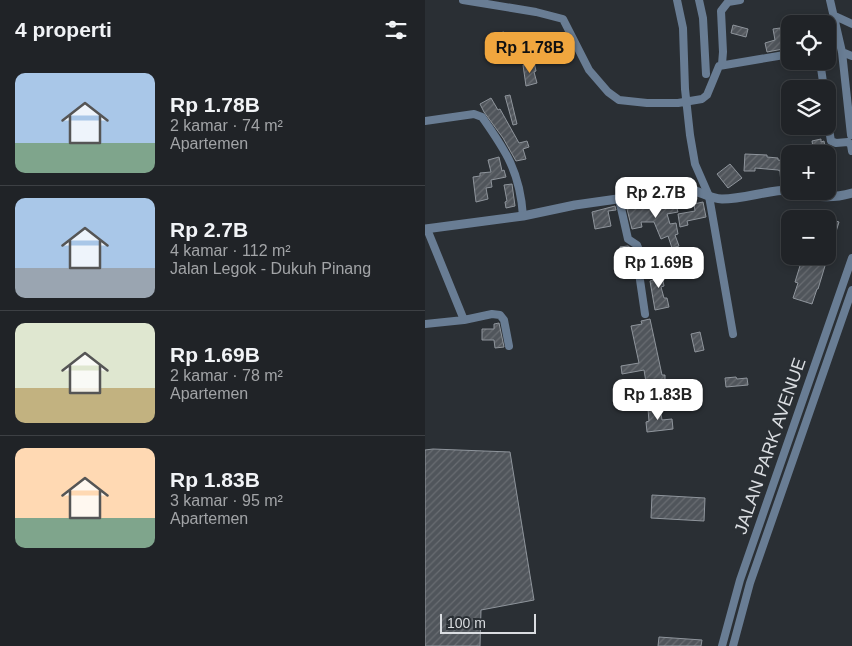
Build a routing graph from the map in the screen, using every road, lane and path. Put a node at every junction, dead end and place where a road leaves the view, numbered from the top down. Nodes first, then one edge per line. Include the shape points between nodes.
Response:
1 (463, 0) edge
2 (677, 0) edge
3 (699, 0) edge
4 (740, 0) edge
5 (830, 0) edge
6 (835, 15) edge
7 (836, 16) edge
8 (836, 21) edge
9 (852, 24) edge
10 (781, 52) edge
11 (842, 52) junction
12 (852, 56) edge
13 (722, 64) junction
14 (706, 74) dead end
15 (849, 87) edge
16 (686, 102) junction
17 (851, 120) edge
18 (425, 121) edge
19 (830, 135) edge
20 (851, 135) dead end
21 (852, 152) edge
22 (781, 191) edge
23 (852, 192) edge
24 (709, 196) junction
25 (836, 196) edge
26 (619, 200) junction
27 (523, 216) junction
28 (426, 229) edge
29 (852, 258) edge
30 (852, 290) edge
31 (645, 314) dead end
32 (464, 320) junction
33 (425, 324) edge
34 (733, 334) dead end
35 (509, 346) dead end
36 (722, 645) edge
37 (733, 645) edge

1 - 16 street via 563,19 589,70 619,100
2 - 16 street via 683,28
3 - 14 street
4 - 13 street via 728,2 721,11
5 - 6 street
7 - 9 street
8 - 11 street
10 - 13 street
11 - 12 street
11 - 15 street
13 - 16 street via 707,95 702,100
15 - 17 street
16 - 24 street via 695,164
17 - 20 street
18 - 27 street via 473,114 482,116 517,176
19 - 21 street via 835,143 848,142
22 - 24 street via 726,199
23 - 25 street
24 - 26 street via 688,189
24 - 34 street
26 - 27 street
26 - 31 street via 628,239 639,250
27 - 28 street
28 - 32 street
29 - 36 street, JALAN PARK AVENUE via 740,580
30 - 37 street, JALAN PARK AVENUE via 750,583
32 - 33 street
32 - 35 street via 500,315
36 - 37 street

